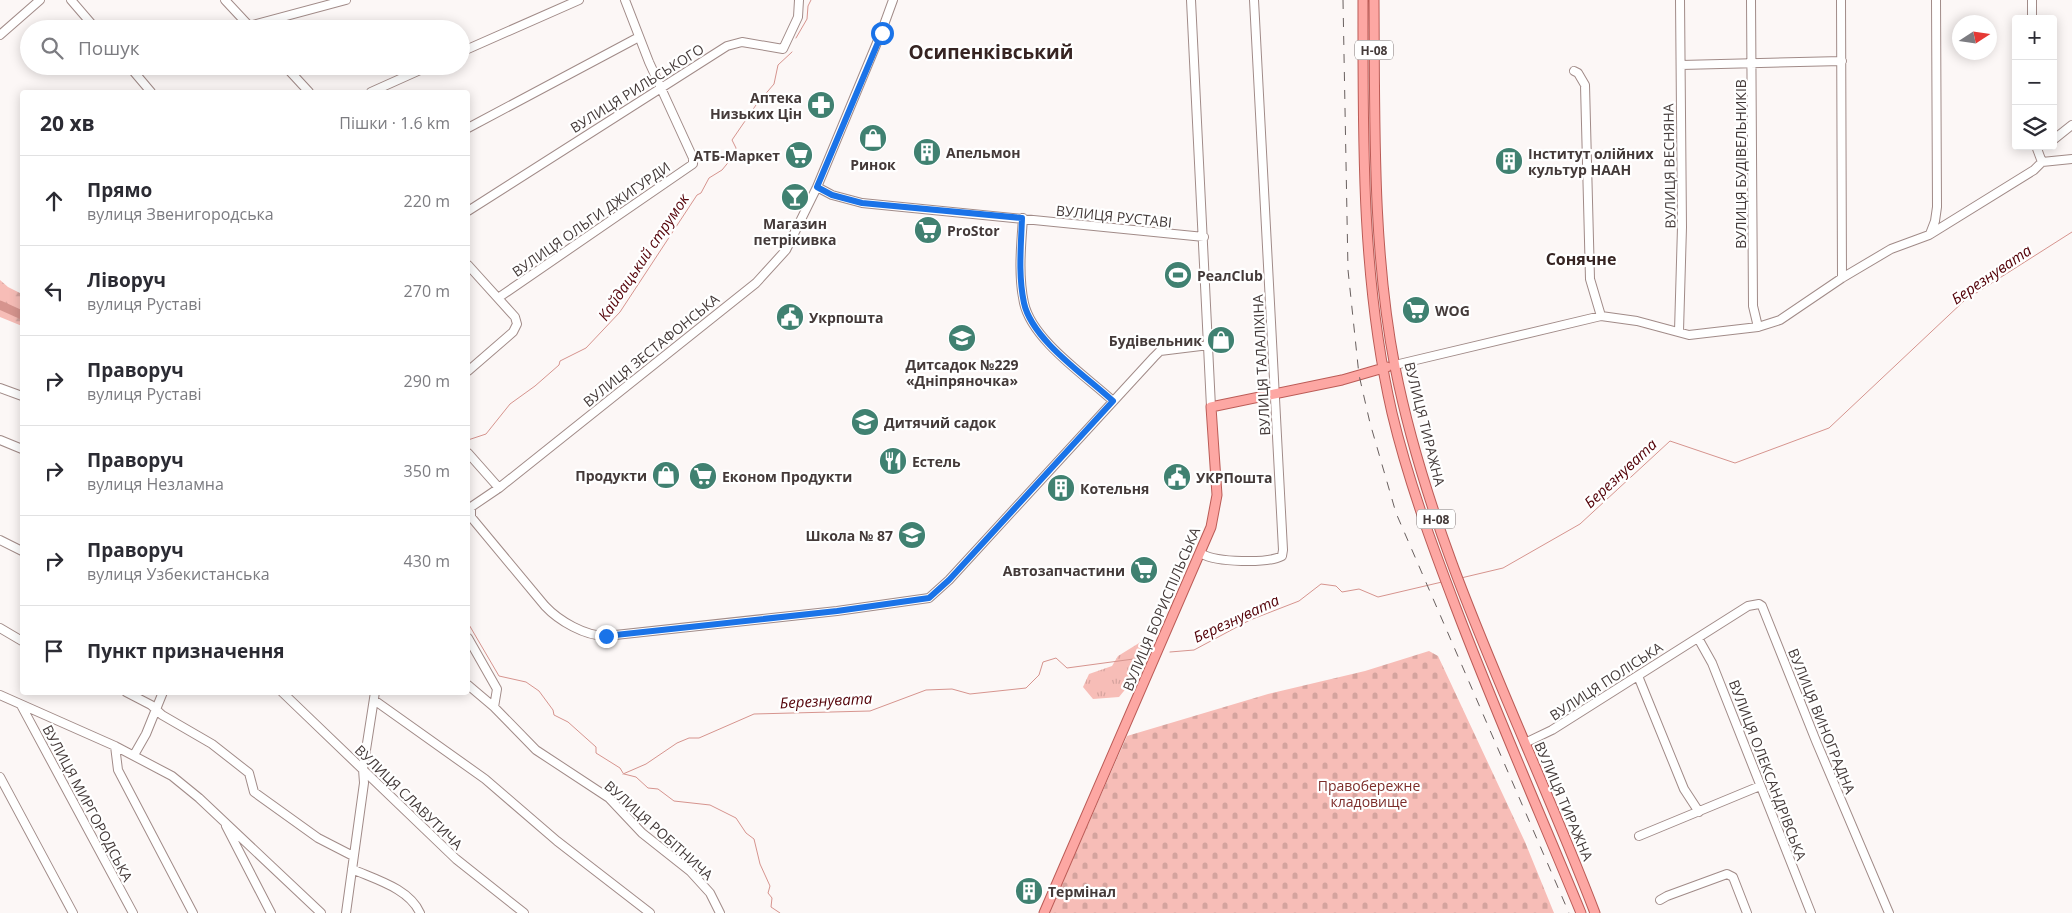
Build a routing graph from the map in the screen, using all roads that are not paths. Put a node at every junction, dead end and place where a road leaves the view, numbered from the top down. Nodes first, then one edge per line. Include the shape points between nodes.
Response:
1 (40, 0) edge
2 (70, 0) edge
3 (225, 0) edge
4 (346, 0) edge
5 (579, 0) edge
6 (625, 0) edge
7 (799, 0) edge
8 (893, 0) edge
9 (1191, 0) edge
10 (1254, 0) edge
11 (1363, 0) edge
12 (1374, 0) edge
13 (1680, 0) edge
14 (1751, 0) edge
15 (1841, 0) edge
16 (1936, 0) edge
17 (2032, 0) edge
18 (2032, 15) edge
19 (88, 20) edge
20 (244, 20) edge
21 (275, 20) edge
22 (0, 35) edge
23 (639, 37) junction
24 (470, 48) edge
25 (1842, 61) junction
26 (1751, 62) junction
27 (1681, 65) junction
28 (1574, 71) dead end
29 (137, 75) edge
30 (293, 75) edge
31 (410, 75) edge
32 (661, 86) junction
33 (149, 90) edge
34 (307, 90) edge
35 (376, 90) edge
36 (2072, 126) edge
37 (470, 127) edge
38 (2057, 137) edge
39 (2039, 150) edge
40 (2072, 158) edge
41 (2042, 162) junction
42 (817, 187) junction
43 (470, 209) edge
44 (1022, 218) junction
45 (1929, 235) junction
46 (1204, 237) junction
47 (470, 267) edge
48 (1842, 278) junction
49 (498, 298) junction
50 (1601, 316) junction
51 (1758, 328) junction
52 (1679, 331) junction
53 (1209, 345) junction
54 (1395, 365) junction
55 (1384, 368) junction
56 (470, 369) edge
57 (0, 388) edge
58 (20, 395) edge
59 (1274, 395) junction
60 (1113, 401) junction
61 (1211, 408) junction
62 (0, 440) edge
63 (20, 448) edge
64 (470, 455) edge
65 (499, 488) junction
66 (0, 540) edge
67 (20, 550) edge
68 (1202, 554) junction
69 (0, 628) edge
70 (1698, 638) junction
71 (20, 641) edge
72 (470, 642) edge
73 (1638, 676) junction
74 (470, 687) edge
75 (0, 695) edge
76 (132, 695) edge
77 (162, 695) edge
78 (285, 695) edge
79 (374, 696) edge
80 (21, 705) junction
81 (494, 708) junction
82 (157, 710) junction
83 (1525, 743) junction
84 (115, 746) junction
85 (1512, 750) junction
86 (134, 755) junction
87 (363, 769) junction
88 (0, 777) edge
89 (1760, 786) junction
90 (1699, 812) junction
91 (224, 822) junction
92 (1639, 836) dead end
93 (353, 856) junction
94 (352, 869) junction
95 (1582, 878) junction
96 (1570, 885) junction
97 (1660, 900) dead end
98 (73, 913) edge
99 (133, 913) edge
100 (193, 913) edge
101 (271, 913) edge
102 (321, 913) edge
103 (346, 913) edge
104 (420, 913) edge
105 (524, 913) edge
106 (650, 913) edge
107 (720, 913) edge
108 (1044, 913) edge
109 (1582, 913) edge
110 (1595, 913) edge
111 (1747, 913) edge
112 (1812, 913) edge
113 (1889, 913) edge

1 - 22 street
2 - 19 street
3 - 20 street
4 - 21 street
5 - 24 street
6 - 23 street
7 - 32 street, ВУЛИЦЯ РИЛЬСЬКОГО via 798,17 783,49 742,42 732,44
8 - 42 street, ВУЛИЦЯ ЗЕСТАФОНСЬКА
9 - 46 street, ВУЛИЦЯ БОРИСПІЛЬСЬКА
10 - 59 street, ВУЛИЦЯ ТАЛАЛІХІНА
11 - 55 main road, ВУЛИЦЯ ТИРАЖНА / Н-08 via 1367,223 1373,298
12 - 54 main road, ВУЛИЦЯ ТИРАЖНА / Н-08 via 1379,224
13 - 27 street, ВУЛИЦЯ ВЕСНЯНА
14 - 26 street, ВУЛИЦЯ БУДІВЕЛЬНИКІВ
15 - 25 street
16 - 45 street via 1937,207
17 - 18 street
23 - 32 street
23 - 37 street
25 - 26 street
25 - 48 street
26 - 27 street
26 - 51 street, ВУЛИЦЯ БУДІВЕЛЬНИКІВ via 1753,306
27 - 52 street, ВУЛИЦЯ ВЕСНЯНА
28 - 50 street via 1585,85 1590,279
29 - 33 street
30 - 34 street
31 - 35 street
32 - 43 street, ВУЛИЦЯ РИЛЬСЬКОГО
32 - 49 street, ВУЛИЦЯ ОЛЬГИ ДЖИГУРДИ via 693,164
36 - 38 street
39 - 41 street
40 - 41 street
41 - 45 street
42 - 44 street, ВУЛИЦЯ РУСТАВІ via 832,195 862,203
42 - 65 street, ВУЛИЦЯ ЗЕСТАФОНСЬКА via 786,250 756,283
44 - 46 street, ВУЛИЦЯ РУСТАВІ
44 - 60 street via 1021,283 1024,303 1032,322 1052,345
45 - 48 street via 1891,249
46 - 53 street, ВУЛИЦЯ БОРИСПІЛЬСЬКА
47 - 49 street
48 - 51 street via 1780,320
49 - 56 street via 517,324 513,332
50 - 52 street
50 - 54 street
51 - 52 street via 1689,335
53 - 60 street via 1160,351
53 - 61 street, ВУЛИЦЯ БОРИСПІЛЬСЬКА
54 - 55 main road
54 - 83 main road, ВУЛИЦЯ ТИРАЖНА / Н-08 via 1404,410 1440,533
55 - 59 main road
55 - 85 main road, ВУЛИЦЯ ТИРАЖНА / Н-08 via 1392,414 1429,538
57 - 58 street
59 - 61 main road
59 - 68 street, ВУЛИЦЯ ТАЛАЛІХІНА via 1282,556 1270,560 1237,560
60 - 65 street, ВУЛИЦЯ ЗЕСТАФОНСЬКА via 929,598 639,634 595,635 567,622 545,606 470,514 471,507
61 - 68 main road, ВУЛИЦЯ БОРИСПІЛЬСЬКА via 1217,495 1212,526
62 - 63 street
64 - 65 street
66 - 67 street
68 - 108 main road, ВУЛИЦЯ БОРИСПІЛЬСЬКА
69 - 71 street
70 - 73 street, ВУЛИЦЯ ПОЛІСЬКА
70 - 89 street, ВУЛИЦЯ ОЛЕКСАНДРІВСЬКА via 1712,663
70 - 113 street, ВУЛИЦЯ ВИНОГРАДНА via 1753,604 1762,606
72 - 81 street via 496,689
73 - 83 street, ВУЛИЦЯ ПОЛІСЬКА via 1552,730
73 - 90 street via 1684,789
74 - 81 street, ВУЛИЦЯ РОБІТНИЧА
75 - 80 street
76 - 82 street
77 - 82 street
78 - 87 street, ВУЛИЦЯ СЛАВУТИЧА
79 - 87 street
79 - 106 street via 485,779 557,841
80 - 84 street
80 - 99 street, ВУЛИЦЯ МИРГОРОДСЬКА
81 - 107 street, ВУЛИЦЯ РОБІТНИЧА via 536,750 609,798 642,833 690,871 710,893
82 - 86 street
82 - 93 street via 212,744 249,773 254,792 318,838
83 - 85 main road
83 - 95 main road, ВУЛИЦЯ ТИРАЖНА / Н-08
84 - 86 street
84 - 100 street via 118,770
85 - 96 main road, ВУЛИЦЯ ТИРАЖНА / Н-08
86 - 91 street via 172,776
87 - 93 street via 364,783
87 - 105 street, ВУЛИЦЯ СЛАВУТИЧА via 456,859
88 - 98 street
89 - 90 street
89 - 112 street, ВУЛИЦЯ ОЛЕКСАНДРІВСЬКА
90 - 92 street
91 - 101 street
91 - 102 street
93 - 94 street
94 - 103 street
94 - 104 street via 401,892
95 - 96 main road
95 - 110 main road, ВУЛИЦЯ ТИРАЖНА / Н-08
96 - 109 main road, ВУЛИЦЯ ТИРАЖНА / Н-08
97 - 111 street via 1726,874 1733,877

